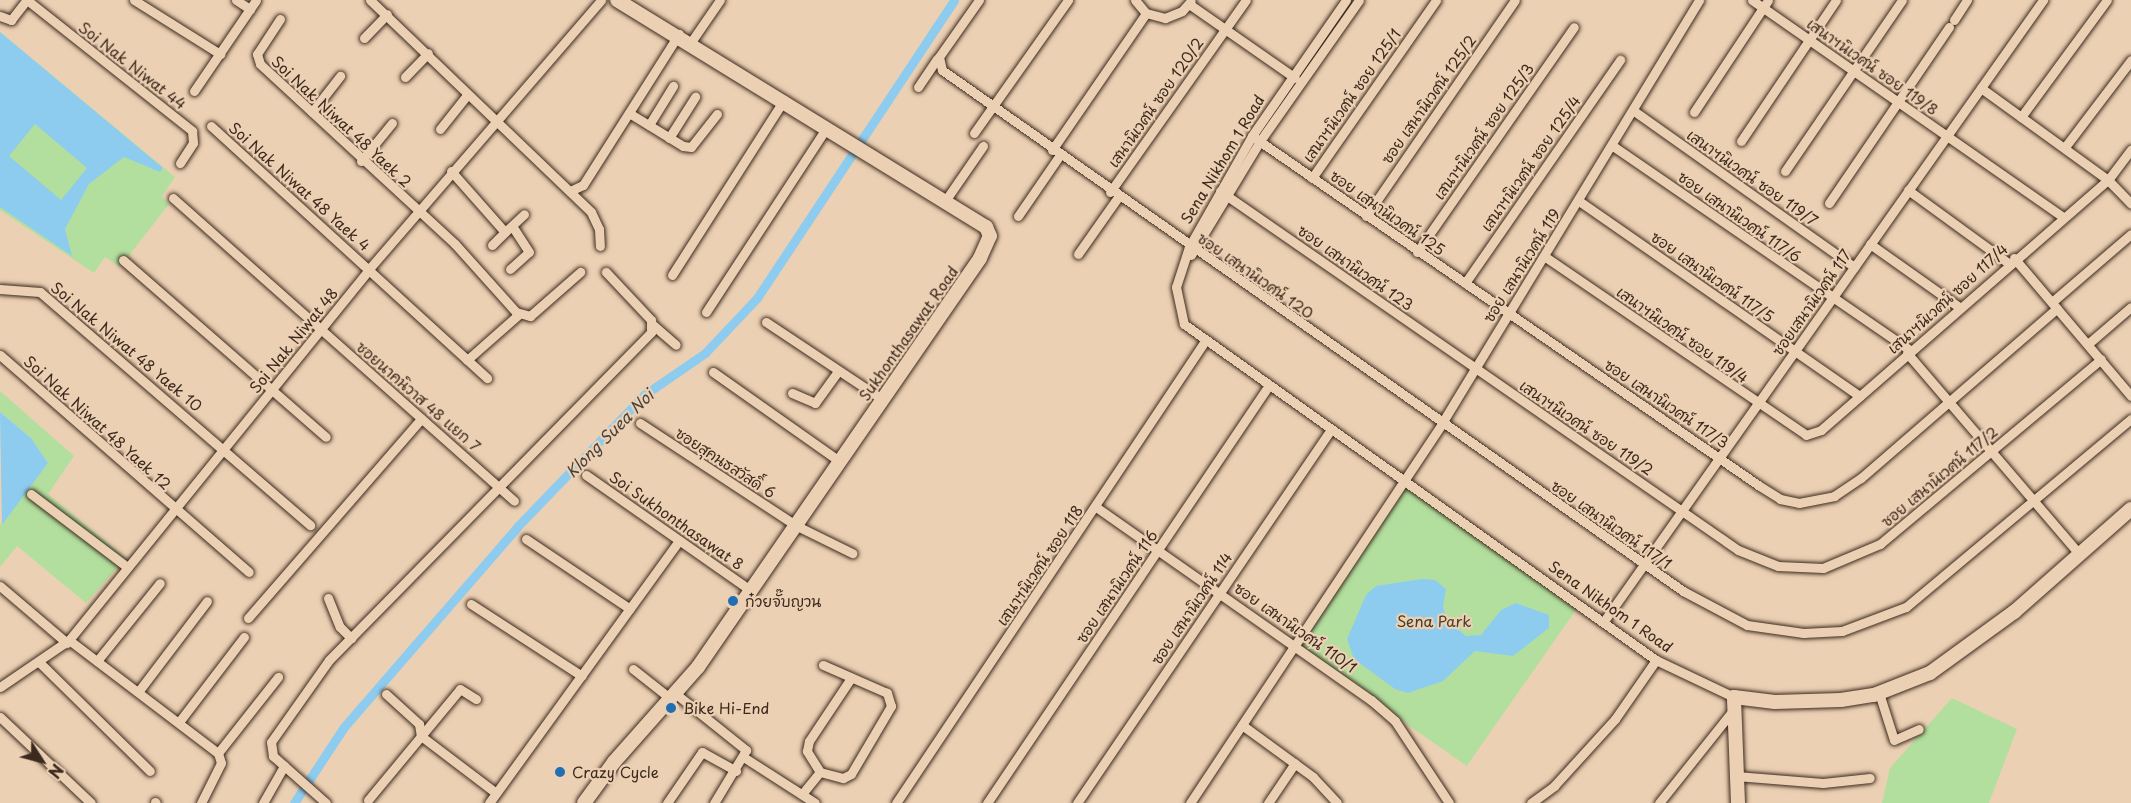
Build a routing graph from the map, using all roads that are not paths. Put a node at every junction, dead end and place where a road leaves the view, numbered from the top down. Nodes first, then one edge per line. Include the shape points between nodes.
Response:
1 (134, 0) edge
2 (236, 0) edge
3 (256, 0) edge
4 (370, 0) edge
5 (601, 0) edge
6 (617, 0) edge
7 (720, 0) edge
8 (979, 0) edge
9 (1068, 0) edge
10 (1135, 0) edge
11 (1246, 0) edge
12 (1346, 0) edge
13 (1359, 0) edge
14 (1436, 0) edge
15 (1515, 0) edge
16 (1699, 0) edge
17 (1752, 0) edge
18 (1836, 0) edge
19 (1902, 0) edge
20 (1967, 0) edge
21 (2043, 0) edge
22 (2107, 0) edge
23 (27, 1) edge
24 (1190, 2) edge
25 (1766, 4) edge
26 (250, 9) junction
27 (387, 14) junction
28 (1146, 14) junction
29 (0, 16) edge
30 (280, 19) dead end
31 (1574, 27) dead end
32 (1225, 30) junction
33 (679, 34) junction
34 (364, 38) dead end
35 (1809, 40) junction
36 (691, 42) junction
37 (220, 54) junction
38 (428, 54) junction
39 (1620, 60) dead end
40 (2131, 60) edge
41 (938, 61) junction
42 (1852, 70) junction
43 (340, 76) dead end
44 (1292, 76) junction
45 (405, 77) dead end
46 (1301, 82) junction
47 (673, 86) dead end
48 (918, 87) dead end
49 (1980, 88) junction
50 (194, 91) dead end
51 (467, 95) junction
52 (695, 97) dead end
53 (784, 100) junction
54 (1897, 103) junction
55 (993, 107) junction
56 (1634, 111) junction
57 (312, 112) junction
58 (1694, 112) dead end
59 (629, 113) junction
60 (717, 114) dead end
61 (2020, 117) junction
62 (492, 122) junction
63 (392, 123) dead end
64 (649, 125) junction
65 (211, 126) dead end
66 (827, 127) junction
67 (440, 129) dead end
68 (974, 133) dead end
69 (1252, 136) junction
70 (1947, 137) junction
71 (669, 138) junction
72 (1260, 141) junction
73 (1741, 141) dead end
74 (982, 146) dead end
75 (1613, 146) junction
76 (2065, 147) junction
77 (2131, 150) edge
78 (1056, 153) junction
79 (361, 161) junction
80 (180, 163) dead end
81 (451, 171) junction
82 (1785, 171) dead end
83 (1312, 178) junction
84 (2108, 180) junction
85 (1908, 190) junction
86 (570, 191) junction
87 (1224, 194) junction
88 (1114, 195) junction
89 (173, 198) dead end
90 (945, 201) junction
91 (1578, 201) junction
92 (1829, 203) dead end
93 (2131, 204) edge
94 (417, 212) junction
95 (524, 214) dead end
96 (1017, 216) dead end
97 (1365, 216) junction
98 (2063, 217) junction
99 (508, 229) junction
100 (2131, 234) edge
101 (1870, 244) junction
102 (492, 245) dead end
103 (600, 246) dead end
104 (1193, 249) junction
105 (1418, 252) junction
106 (1078, 254) dead end
107 (1544, 256) junction
108 (123, 260) dead end
109 (2011, 260) junction
110 (1854, 267) junction
111 (369, 269) junction
112 (510, 269) dead end
113 (580, 272) dead end
114 (606, 272) dead end
115 (672, 275) dead end
116 (1465, 284) junction
117 (0, 289) edge
118 (1834, 298) junction
119 (2054, 305) junction
120 (2131, 306) edge
121 (1959, 307) junction
122 (706, 312) dead end
123 (1508, 313) junction
124 (519, 314) junction
125 (766, 322) dead end
126 (653, 325) junction
127 (320, 330) junction
128 (1205, 341) junction
129 (2088, 343) junction
130 (676, 345) dead end
131 (1794, 351) junction
132 (1909, 352) junction
133 (0, 355) edge
134 (2101, 359) junction
135 (467, 360) junction
136 (1474, 368) junction
137 (838, 371) junction
138 (713, 372) dead end
139 (487, 378) dead end
140 (2127, 383) edge
141 (1269, 385) junction
142 (271, 391) junction
143 (792, 393) dead end
144 (1860, 396) junction
145 (2131, 396) edge
146 (882, 399) junction
147 (1949, 402) junction
148 (1757, 404) junction
149 (421, 418) junction
150 (2131, 419) edge
151 (640, 423) dead end
152 (1442, 423) junction
153 (1331, 429) junction
154 (1806, 435) joint
155 (326, 437) dead end
156 (224, 451) junction
157 (1992, 452) junction
158 (1721, 458) junction
159 (839, 461) junction
160 (586, 475) dead end
161 (1405, 481) junction
162 (498, 486) junction
163 (31, 494) dead end
164 (514, 501) dead end
165 (2035, 502) junction
166 (1096, 507) junction
167 (2131, 510) edge
168 (1682, 511) junction
169 (176, 512) junction
170 (310, 525) dead end
171 (795, 525) junction
172 (526, 539) dead end
173 (679, 541) junction
174 (1159, 550) junction
175 (852, 553) dead end
176 (2079, 554) junction
177 (1644, 565) junction
178 (127, 567) junction
179 (249, 572) dead end
180 (160, 583) dead end
181 (0, 586) edge
182 (750, 590) junction
183 (1220, 592) junction
184 (328, 598) dead end
185 (207, 601) dead end
186 (471, 604) dead end
187 (630, 609) junction
188 (249, 618) dead end
189 (1604, 621) junction
190 (244, 637) dead end
191 (351, 638) junction
192 (68, 641) junction
193 (1296, 646) junction
194 (1656, 660) junction
195 (97, 661) junction
196 (40, 663) junction
197 (823, 665) dead end
198 (633, 669) dead end
199 (582, 676) junction
200 (278, 677) dead end
201 (851, 678) junction
202 (0, 687) edge
203 (138, 692) junction
204 (1879, 693) junction
205 (386, 694) dead end
206 (673, 696) junction
207 (476, 699) dead end
208 (1734, 703) junction
209 (0, 717) edge
210 (179, 722) junction
211 (1242, 725) junction
212 (1919, 729) dead end
213 (421, 736) junction
214 (218, 753) junction
215 (745, 758) junction
216 (1295, 763) junction
217 (284, 766) junction
218 (150, 771) dead end
219 (736, 771) junction
220 (820, 772) junction
221 (1736, 776) junction
222 (1870, 778) dead end
223 (496, 793) junction
224 (802, 794) junction
225 (368, 800) dead end
226 (91, 803) edge
227 (201, 803) edge
228 (263, 803) edge
229 (326, 803) edge
230 (489, 803) edge
231 (584, 803) edge
232 (667, 803) edge
233 (714, 803) edge
234 (815, 803) edge
235 (896, 803) edge
236 (987, 803) edge
237 (1077, 803) edge
238 (1190, 803) edge
239 (1268, 803) edge
240 (1337, 803) edge
241 (1449, 803) edge
242 (1531, 803) edge
243 (1659, 803) edge
244 (1738, 803) edge

1 - 37 street
2 - 26 street
3 - 26 street
4 - 27 street
5 - 62 street, Soi Nak Niwat 48
6 - 33 main road, Sukhonthasawat Road
7 - 36 street
8 - 41 street
9 - 55 street
10 - 28 street
11 - 32 street, เสนานิเวศน์ ซอย 120/2
12 - 44 street, Sena Nikhom 1 Road
13 - 46 street, Sena Nikhom 1 Road
14 - 83 street, เสนาฯนิเวศน์ ซอย 125/1
15 - 97 street, ซอย เสนานิเวศน์ 125/2
16 - 56 street, ซอย เสนานิเวศน์ 119
17 - 25 street, เสนาฯนิเวศน์ ซอย 119/8
18 - 35 street
19 - 42 street
20 - 54 street
21 - 49 street, ซอยเสนานิเวศน์ 117
22 - 61 street
23 - 29 street via 11,20
23 - 80 street, Soi Nak Niwat 44 via 192,131 193,143
24 - 28 street via 1174,16
24 - 32 street
25 - 35 street, เสนาฯนิเวศน์ ซอย 119/8
25 - 58 street
26 - 37 street
27 - 34 street
27 - 38 street
28 - 78 street
30 - 57 street, Soi Nak Niwat 48 Yaek 2 via 256,59
31 - 105 street, เสนาฯนิเวศน์ ซอย 125/3
32 - 44 street
32 - 88 street, เสนานิเวศน์ ซอย 120/2
33 - 36 main road, Sukhonthasawat Road
33 - 59 street
35 - 42 street, เสนาฯนิเวศน์ ซอย 119/8
35 - 73 street
36 - 53 main road, Sukhonthasawat Road
37 - 50 street
38 - 45 street
38 - 51 street
39 - 116 street, เสนาฯนิเวศน์ ซอย 125/4
40 - 76 street
41 - 48 street
41 - 55 street, ซอย เสนานิเวศน์ 120
42 - 54 street, เสนาฯนิเวศน์ ซอย 119/8
42 - 82 street
43 - 57 street
44 - 46 street
44 - 69 street, Sena Nikhom 1 Road
46 - 72 street, Sena Nikhom 1 Road
47 - 64 street
49 - 61 street
49 - 70 street, ซอยเสนานิเวศน์ 117
51 - 62 street
51 - 67 street
52 - 71 street
53 - 66 main road, Sukhonthasawat Road
53 - 115 street
54 - 70 street, เสนาฯนิเวศน์ ซอย 119/8
54 - 92 street
55 - 68 street
55 - 78 street, ซอย เสนานิเวศน์ 120
56 - 75 street, ซอย เสนานิเวศน์ 119
56 - 110 street, เสนาฯนิเวศน์ ซอย 119/7
57 - 79 street, Soi Nak Niwat 48 Yaek 2
59 - 64 street
59 - 86 street via 583,185
60 - 71 street via 696,145 682,146
61 - 76 street
62 - 81 street, Soi Nak Niwat 48
62 - 86 street
63 - 79 street
64 - 71 street
65 - 111 street, Soi Nak Niwat 48 Yaek 4
66 - 90 main road, Sukhonthasawat Road
66 - 122 street
69 - 72 street, ซอย เสนานิเวศน์ 125
69 - 87 street, Sena Nikhom 1 Road
70 - 85 street, ซอยเสนานิเวศน์ 117
70 - 98 street, เสนาฯนิเวศน์ ซอย 119/8
72 - 83 street, ซอย เสนานิเวศน์ 125
72 - 87 street, Sena Nikhom 1 Road
74 - 90 street
75 - 91 street, ซอย เสนานิเวศน์ 119
75 - 118 street, ซอย เสนานิเวศน์ 117/6
76 - 84 street
77 - 84 street, เสนาฯนิเวศน์ ซอย 117/4
78 - 88 street, ซอย เสนานิเวศน์ 120
78 - 96 street
79 - 94 street, Soi Nak Niwat 48 Yaek 2
81 - 94 street, Soi Nak Niwat 48
81 - 99 street
83 - 97 street, ซอย เสนานิเวศน์ 125
84 - 93 street
84 - 98 street, เสนาฯนิเวศน์ ซอย 117/4
85 - 101 street, ซอยเสนานิเวศน์ 117
85 - 109 street
86 - 103 street via 596,222
87 - 104 street, Sena Nikhom 1 Road
87 - 136 street, ซอย เสนานิเวศน์ 123
88 - 104 street, ซอย เสนานิเวศน์ 120
88 - 106 street, เสนานิเวศน์ ซอย 120/2
89 - 127 street, ซอยนาคนิวาส 48 แยก 7
90 - 146 main road, Sukhonthasawat Road via 986,227 990,242
91 - 107 street, ซอย เสนานิเวศน์ 119
91 - 131 street, ซอย เสนานิเวศน์ 117/5
94 - 111 street, Soi Nak Niwat 48
94 - 124 street, Soi Nak Niwat 48 Yaek 2 via 455,244
95 - 99 street
97 - 105 street, ซอย เสนานิเวศน์ 125
98 - 109 street, เสนาฯนิเวศน์ ซอย 117/4
99 - 102 street
99 - 112 street via 529,252
100 - 119 street
101 - 110 street, ซอยเสนานิเวศน์ 117
101 - 121 street
104 - 128 street, Sena Nikhom 1 Road via 1176,287 1177,304 1184,324
104 - 152 street, ซอย เสนานิเวศน์ 120
105 - 116 street, ซอย เสนานิเวศน์ 125
107 - 123 street, ซอย เสนานิเวศน์ 119
107 - 148 street, เสนาฯนิเวศน์ ซอย 119/4
108 - 142 street
109 - 119 street
109 - 121 street, เสนาฯนิเวศน์ ซอย 117/4
110 - 118 street, ซอยเสนานิเวศน์ 117
111 - 127 street, Soi Nak Niwat 48
111 - 135 street, Soi Nak Niwat 48 Yaek 4
113 - 124 street via 530,316
114 - 126 street
116 - 123 street, ซอย เสนานิเวศน์ 125
117 - 156 street, Soi Nak Niwat 48 Yaek 10 via 40,292
118 - 131 street, ซอยเสนานิเวศน์ 117
118 - 132 street, ซอย เสนานิเวศน์ 117/6
119 - 129 street
119 - 147 street
120 - 129 street
121 - 132 street, เสนาฯนิเวศน์ ซอย 117/4
123 - 136 street, ซอย เสนานิเวศน์ 119
123 - 158 street, ซอย เสนานิเวศน์ 117/3
124 - 135 street
125 - 137 street
126 - 130 street
126 - 162 street
127 - 142 street, Soi Nak Niwat 48
127 - 149 street, ซอยนาคนิวาส 48 แยก 7
128 - 141 street, Sena Nikhom 1 Road
128 - 166 street, เสนาฯนิเวศน์ ซอย 118
129 - 134 street
131 - 144 street, ซอย เสนานิเวศน์ 117/5
131 - 148 street, ซอยเสนานิเวศน์ 117
132 - 144 street, เสนาฯนิเวศน์ ซอย 117/4
132 - 147 street, ซอย เสนานิเวศน์ 117/6
133 - 169 street, Soi Nak Niwat 48 Yaek 12
134 - 140 street
134 - 157 street, ซอย เสนานิเวศน์ 117/2
135 - 139 street, Soi Nak Niwat 48 Yaek 4
136 - 152 street, ซอย เสนานิเวศน์ 119
136 - 168 street, เสนาฯนิเวศน์ ซอย 119/2
137 - 143 street via 815,403
137 - 146 street
138 - 159 street
140 - 145 street
141 - 153 street, Sena Nikhom 1 Road
141 - 174 street, ซอย เสนานิเวศน์ 116
142 - 155 street
142 - 156 street, Soi Nak Niwat 48
144 - 154 street, เสนาฯนิเวศน์ ซอย 117/4 via 1821,430
146 - 159 main road, Sukhonthasawat Road
147 - 157 street, ซอย เสนานิเวศน์ 117/6
147 - 158 street, ซอย เสนานิเวศน์ 117/3 via 1861,478 1814,502 1780,499
148 - 154 street, เสนาฯนิเวศน์ ซอย 119/4
148 - 158 street, ซอยเสนานิเวศน์ 117
149 - 162 street, ซอยนาคนิวาส 48 แยก 7
149 - 188 street
150 - 165 street, ซอย เสนานิเวศน์ 117/1
151 - 171 street, ซอยสุคนธสวัสดิ์ 6
152 - 161 street, ซอย เสนานิเวศน์ 119
152 - 177 street, ซอย เสนานิเวศน์ 117/1
153 - 161 street, Sena Nikhom 1 Road
153 - 183 street, ซอย เสนานิเวศน์ 114
156 - 169 street, Soi Nak Niwat 48
156 - 170 street, Soi Nak Niwat 48 Yaek 10
157 - 165 street, ซอย เสนานิเวศน์ 117/6
157 - 168 street, ซอย เสนานิเวศน์ 117/2 via 1880,544 1823,568 1799,569 1759,560
158 - 168 street, ซอยเสนานิเวศน์ 117
159 - 171 main road, Sukhonthasawat Road
160 - 173 street, Soi Sukhonthasawat 8
161 - 189 street, Sena Nikhom 1 Road
161 - 193 street, ซอย เสนานิเวศน์ 119
162 - 164 street, ซอยนาคนิวาส 48 แยก 7
162 - 191 street
163 - 178 street
165 - 176 street, ซอย เสนานิเวศน์ 117/6
165 - 177 street, ซอย เสนานิเวศน์ 117/1 via 1906,607 1842,632 1775,631 1711,610
166 - 174 street, ซอย เสนานิเวศน์ 110/1
166 - 235 street, เสนาฯนิเวศน์ ซอย 118
167 - 176 main road, Sena Nikhom 1 Road
168 - 177 street, ซอยเสนานิเวศน์ 117
169 - 178 street, Soi Nak Niwat 48
169 - 179 street, Soi Nak Niwat 48 Yaek 12
171 - 175 street, ซอยสุคนธสวัสดิ์ 6
171 - 182 main road, Sukhonthasawat Road
172 - 187 street
173 - 182 street, Soi Sukhonthasawat 8
173 - 187 street
174 - 183 street, ซอย เสนานิเวศน์ 110/1
174 - 236 street, ซอย เสนานิเวศน์ 116
176 - 204 main road, Sena Nikhom 1 Road via 1966,651 1930,673
177 - 189 street, ซอยเสนานิเวศน์ 117
178 - 192 street, Soi Nak Niwat 48
180 - 195 street
181 - 192 street
182 - 206 main road, Sukhonthasawat Road
183 - 193 street, ซอย เสนานิเวศน์ 110/1
183 - 237 street, ซอย เสนานิเวศน์ 114
184 - 191 street via 340,627
185 - 203 street
186 - 199 street
187 - 199 street
189 - 194 street, Sena Nikhom 1 Road
190 - 210 street
191 - 217 street via 271,742 270,750
192 - 195 street
192 - 196 street, Soi Nak Niwat 48
193 - 211 street, ซอย เสนานิเวศน์ 119
193 - 241 street, ซอย เสนานิเวศน์ 110/1 via 1341,676 1395,721
194 - 208 street, Sena Nikhom 1 Road
194 - 242 street via 1601,735
195 - 203 street
196 - 202 street, Soi Nak Niwat 48
196 - 218 street
197 - 201 street
198 - 206 street
199 - 223 street
200 - 214 street
201 - 220 street via 809,741 807,751
201 - 220 street via 887,693 891,706 851,774 843,778
203 - 210 street
204 - 208 main road, Sena Nikhom 1 Road
204 - 212 street via 1894,740
205 - 213 street via 419,724
206 - 215 street via 743,743
206 - 231 main road, Sukhonthasawat Road via 614,762
207 - 213 street via 460,689
208 - 221 main road
208 - 243 street
209 - 226 street
210 - 214 street
211 - 216 street
211 - 238 street, ซอย เสนานิเวศน์ 119
213 - 223 street
213 - 225 street
214 - 227 street via 221,763
215 - 219 street
215 - 224 street
216 - 239 street
216 - 240 street
217 - 228 street
217 - 229 street
219 - 232 street via 702,752
219 - 233 street
220 - 224 street
221 - 222 street via 1823,783
221 - 244 main road
223 - 230 street
224 - 234 street

